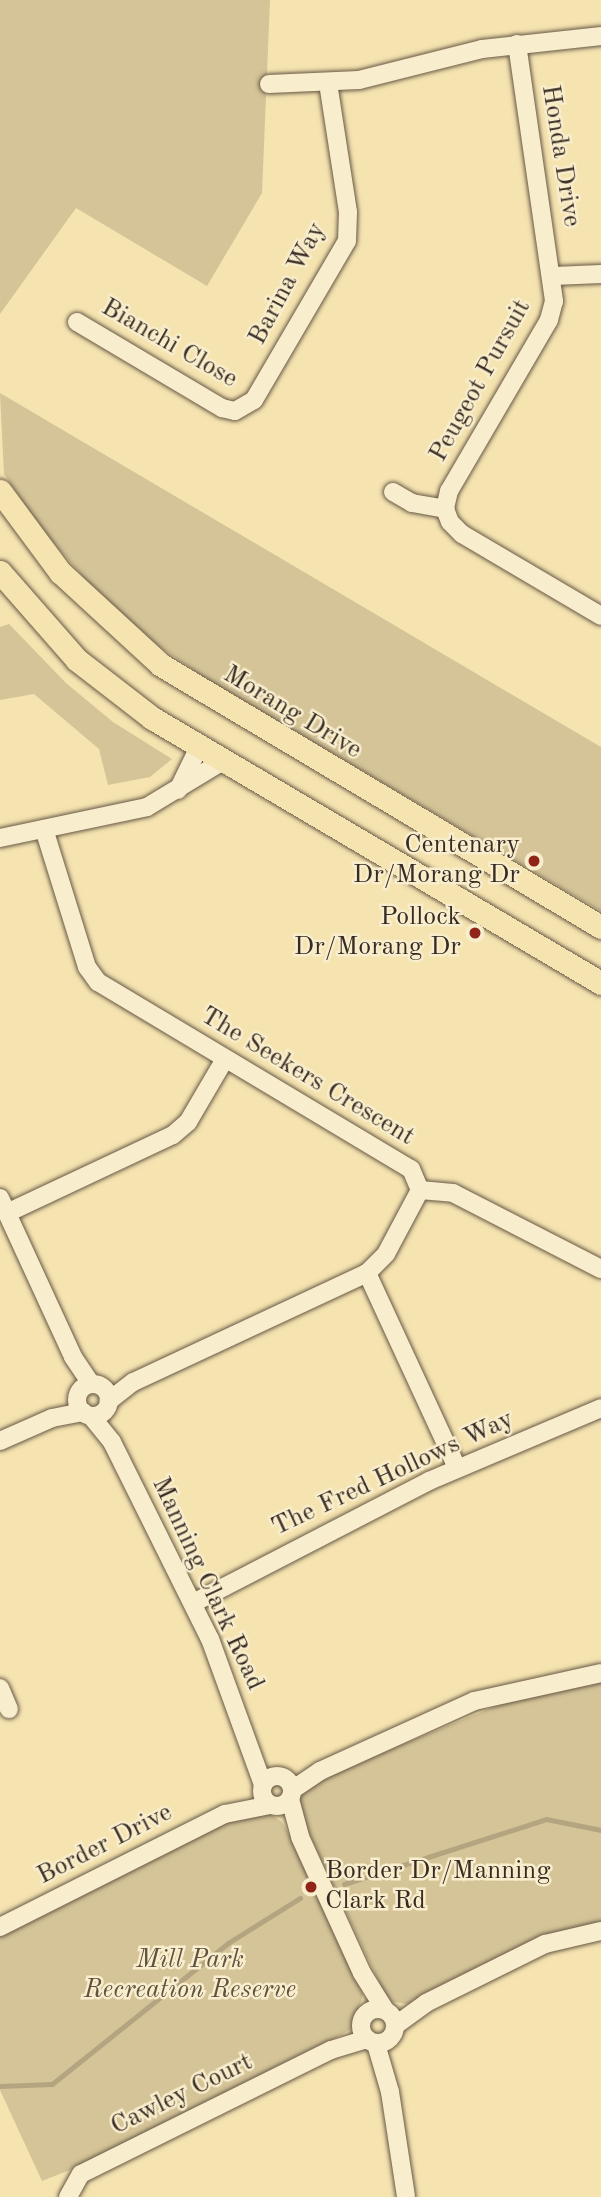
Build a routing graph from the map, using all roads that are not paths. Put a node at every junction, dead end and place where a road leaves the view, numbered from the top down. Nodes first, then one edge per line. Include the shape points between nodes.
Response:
1 (601, 37) edge
2 (559, 40) junction
3 (517, 44) junction
4 (601, 46) edge
5 (269, 83) dead end
6 (328, 83) junction
7 (601, 274) edge
8 (553, 276) junction
9 (77, 322) dead end
10 (234, 411) joint
11 (0, 491) edge
12 (393, 492) dead end
13 (446, 509) junction
14 (0, 572) edge
15 (601, 616) edge
16 (199, 747) junction
17 (223, 761) junction
18 (178, 790) junction
19 (44, 829) junction
20 (0, 838) edge
21 (601, 927) edge
22 (601, 983) edge
23 (225, 1059) junction
24 (420, 1190) junction
25 (4, 1206) edge
26 (601, 1269) edge
27 (367, 1273) junction
28 (92, 1400) junction
29 (601, 1408) edge
30 (0, 1441) edge
31 (457, 1468) junction
32 (190, 1597) junction
33 (601, 1673) edge
34 (0, 1688) edge
35 (9, 1709) dead end
36 (276, 1791) junction
37 (0, 1927) edge
38 (601, 1931) edge
39 (379, 2026) junction
40 (68, 2197) edge
41 (406, 2197) edge

1 - 2 street
2 - 3 street
2 - 4 street
3 - 6 street via 387,76
3 - 8 street, Honda Drive
5 - 6 street
6 - 10 street, Barina Way via 348,212 346,241 254,400
7 - 8 street
8 - 13 street, Peugeot Pursuit via 549,320 449,491
9 - 10 street, Bianchi Close
11 - 21 main road, Morang Drive via 60,572 161,666
12 - 13 street via 412,503
13 - 15 street via 450,522 462,534
14 - 16 main road via 78,660 121,697
16 - 17 main road
16 - 18 street
17 - 18 street
17 - 22 main road
18 - 19 street via 132,812
19 - 20 street
19 - 23 street, The Seekers Crescent via 91,975 111,992
23 - 24 street, The Seekers Crescent via 411,1169
23 - 25 street via 188,1122 173,1136
24 - 26 street via 453,1193
24 - 27 street via 386,1254
25 - 28 street, Manning Clark Road
27 - 28 street
27 - 31 street
28 - 30 street
28 - 32 street, Manning Clark Road
29 - 31 street, The Fred Hollows Way
31 - 32 street, The Fred Hollows Way
32 - 36 street, Manning Clark Road
33 - 36 street via 474,1701
34 - 35 street
36 - 37 street, Border Drive
36 - 39 street, Manning Clark Road via 362,1973
38 - 39 street, Cawley Court via 545,1944
39 - 40 street, Cawley Court via 81,2174
39 - 41 street, Manning Clark Road

